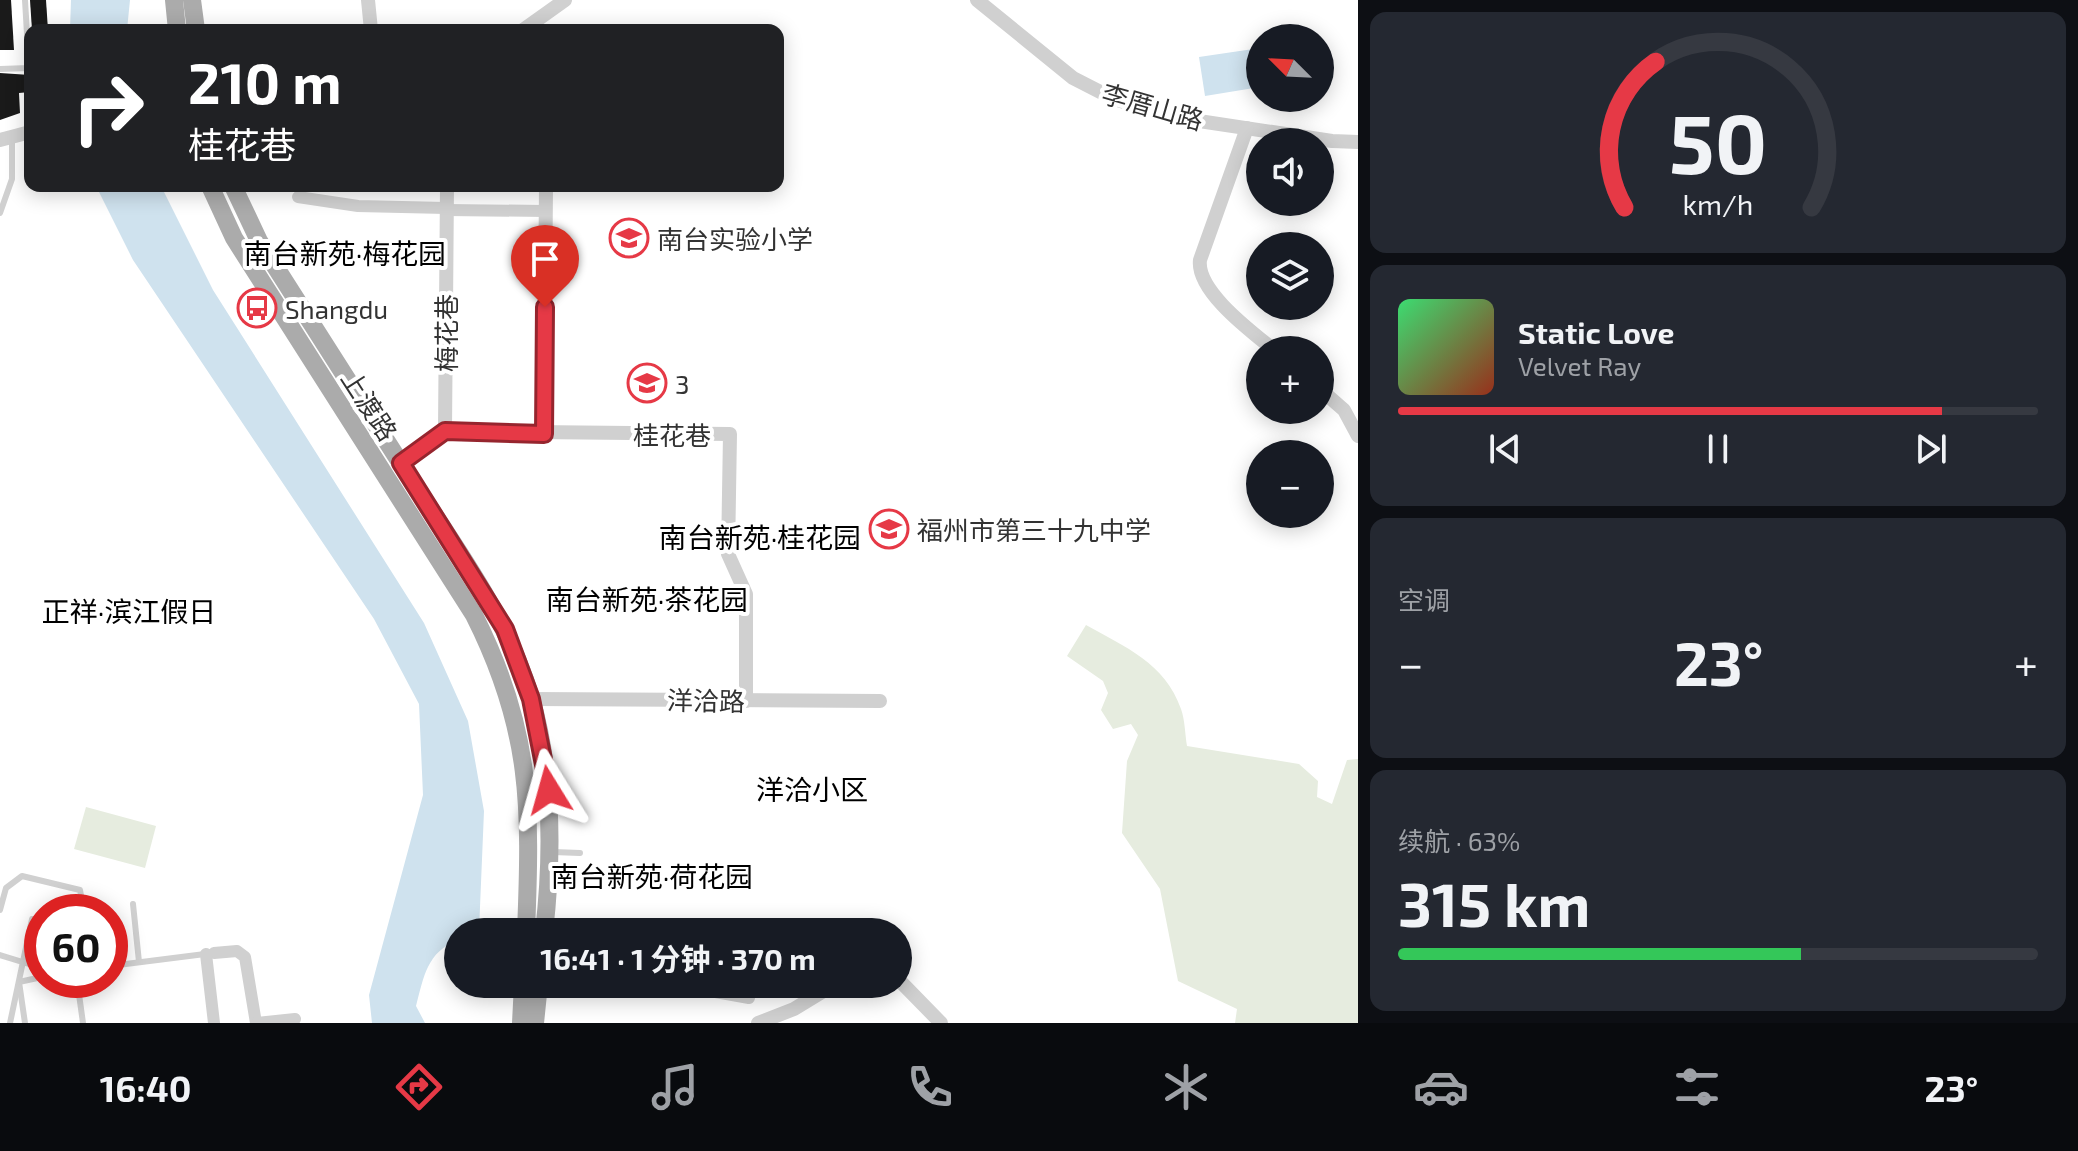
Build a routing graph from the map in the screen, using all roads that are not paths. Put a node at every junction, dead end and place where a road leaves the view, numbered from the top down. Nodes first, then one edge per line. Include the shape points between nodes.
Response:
1 (25, 0) edge
2 (174, 0) edge
3 (192, 0) edge
4 (368, 0) edge
5 (565, 0) edge
6 (977, 0) edge
7 (547, 12) junction
8 (26, 24) edge
9 (176, 24) edge
10 (195, 24) edge
11 (370, 24) edge
12 (531, 24) edge
13 (547, 24) edge
14 (24, 68) edge
15 (0, 69) edge
16 (1247, 128) edge
17 (1246, 131) edge
18 (6, 139) edge
19 (1334, 141) edge
20 (1358, 142) edge
21 (213, 192) edge
22 (236, 192) edge
23 (447, 192) edge
24 (546, 192) edge
25 (298, 197) dead end
26 (446, 209) junction
27 (546, 211) junction
28 (0, 213) edge
29 (1258, 336) edge
30 (1334, 401) edge
31 (445, 431) junction
32 (544, 434) junction
33 (1358, 436) edge
34 (401, 463) junction
35 (531, 699) junction
36 (746, 701) junction
37 (880, 701) dead end
38 (549, 852) junction
39 (580, 853) dead end
40 (81, 894) edge
41 (133, 904) dead end
42 (0, 910) edge
43 (526, 918) edge
44 (545, 918) edge
45 (210, 953) junction
46 (0, 955) edge
47 (24, 957) edge
48 (23, 962) junction
49 (139, 962) junction
50 (128, 964) edge
51 (24, 981) edge
52 (19, 982) junction
53 (912, 993) edge
54 (80, 998) edge
55 (522, 998) edge
56 (538, 998) edge
57 (812, 998) edge
58 (295, 1019) dead end
59 (10, 1023) edge
60 (25, 1023) edge
61 (83, 1023) edge
62 (214, 1023) edge
63 (256, 1023) edge
64 (521, 1023) edge
65 (535, 1023) edge
66 (758, 1023) edge
67 (941, 1023) edge

1 - 8 lane
2 - 9 main road
3 - 10 main road
4 - 11 street
5 - 7 street
6 - 16 street, 李厝山路 via 1093,90 1156,112
7 - 12 street
7 - 13 street
14 - 15 lane
17 - 29 street via 1199,270 1230,312
18 - 28 lane via 12,179
19 - 20 street, 李厝山路
21 - 43 main road, 上渡路 via 234,238 474,615 498,665 516,719 528,787
22 - 34 main road, 上渡路 via 259,241
23 - 26 street, 梅花巷
24 - 27 street
25 - 26 street via 358,206
26 - 27 street
26 - 31 street, 梅花巷
27 - 32 street
30 - 33 street
31 - 32 street, 桂花巷
31 - 34 street
32 - 36 street, 桂花巷 via 730,434 728,554 746,594
34 - 35 main road, 上渡路 via 491,604
35 - 36 street, 洋洽路
35 - 38 main road, 上渡路 via 549,790
36 - 37 street, 洋洽路
38 - 39 lane
38 - 44 main road, 上渡路
40 - 42 lane via 22,876 6,888
41 - 49 lane
45 - 49 lane
45 - 62 street
45 - 63 street via 237,951 245,957
46 - 48 lane
47 - 48 lane
48 - 52 lane
49 - 50 lane
51 - 52 lane
52 - 59 lane
52 - 60 lane
53 - 67 street
54 - 61 lane
55 - 64 main road
56 - 65 main road
57 - 66 street
58 - 63 street

